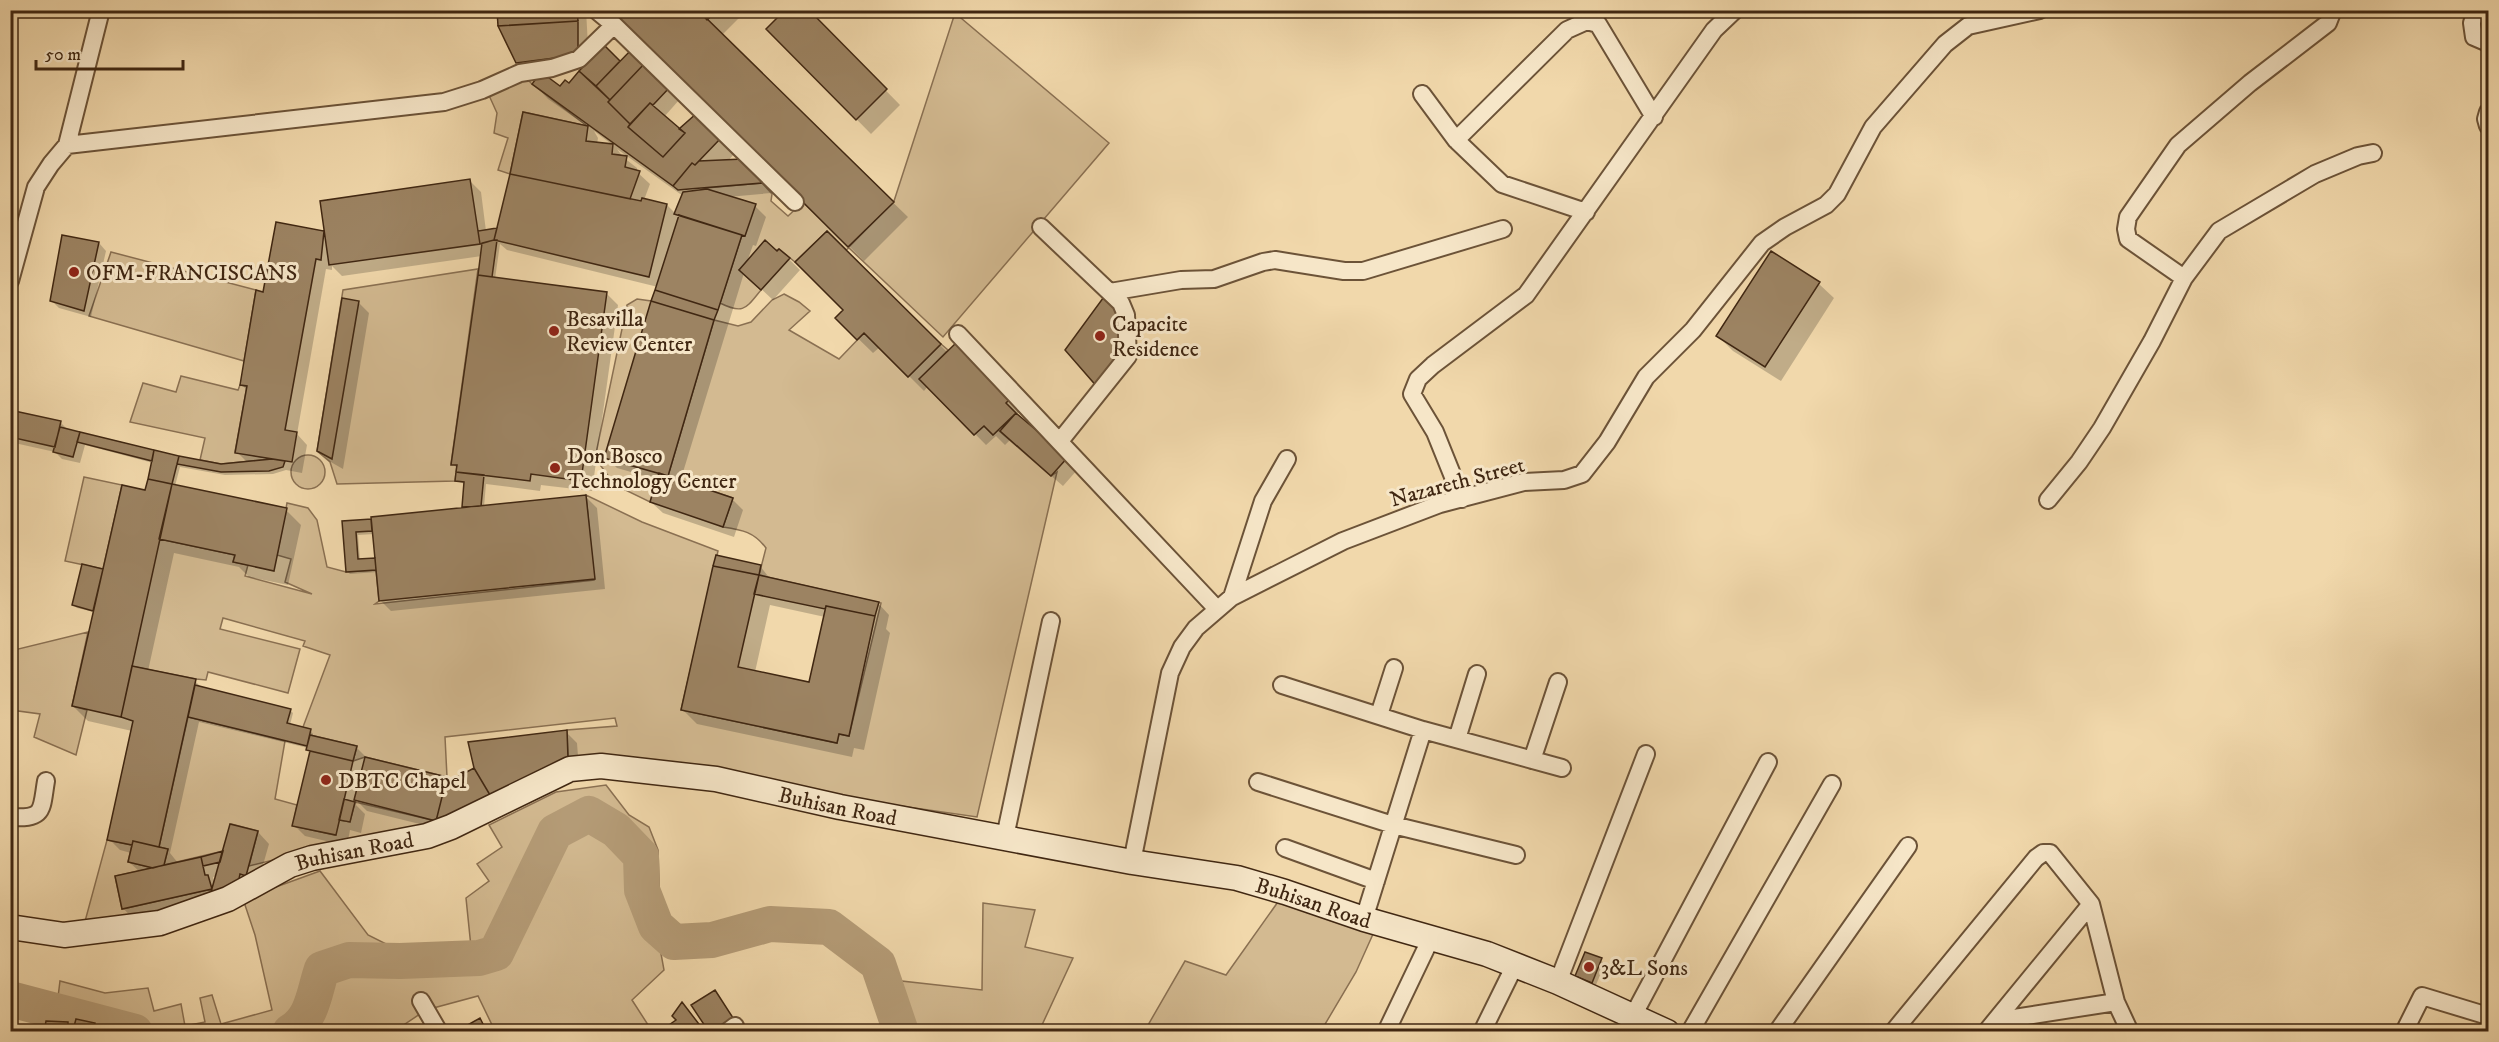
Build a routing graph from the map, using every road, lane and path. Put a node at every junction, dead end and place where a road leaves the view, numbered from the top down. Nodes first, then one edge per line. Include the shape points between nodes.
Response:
1 (101, 10) edge
2 (596, 10) edge
3 (1735, 10) edge
4 (2040, 10) edge
5 (2333, 10) edge
6 (2484, 10) edge
7 (614, 25) junction
8 (2488, 43) edge
9 (1422, 94) dead end
10 (2488, 112) edge
11 (1654, 117) junction
12 (2488, 126) edge
13 (1456, 140) junction
14 (67, 145) junction
15 (2373, 153) dead end
16 (795, 202) dead end
17 (1586, 212) junction
18 (1041, 227) dead end
19 (1503, 229) dead end
20 (11, 275) edge
21 (2184, 278) junction
22 (1110, 292) junction
23 (958, 334) dead end
24 (1060, 441) junction
25 (1287, 459) dead end
26 (1462, 499) junction
27 (2048, 500) dead end
28 (1232, 597) junction
29 (1217, 609) junction
30 (1051, 621) dead end
31 (1394, 668) dead end
32 (1477, 674) dead end
33 (1558, 682) dead end
34 (1282, 685) dead end
35 (1379, 715) junction
36 (1423, 730) junction
37 (1457, 739) junction
38 (1646, 754) dead end
39 (1532, 760) junction
40 (1768, 762) dead end
41 (1562, 768) dead end
42 (46, 781) dead end
43 (1258, 782) dead end
44 (1832, 784) dead end
45 (10, 817) edge
46 (1393, 825) junction
47 (1005, 837) junction
48 (1908, 846) dead end
49 (1285, 848) dead end
50 (1516, 855) dead end
51 (1132, 862) junction
52 (1376, 880) junction
53 (2091, 903) junction
54 (1364, 919) junction
55 (10, 927) edge
56 (1431, 938) junction
57 (1515, 965) junction
58 (1558, 982) junction
59 (421, 1001) dead end
60 (2116, 1002) junction
61 (1633, 1016) junction
62 (2488, 1016) edge
63 (1990, 1026) edge
64 (439, 1032) edge
65 (1386, 1032) edge
66 (1482, 1032) edge
67 (1667, 1032) edge
68 (1690, 1032) edge
69 (1777, 1032) edge
70 (1893, 1032) edge
71 (2130, 1032) edge
72 (2404, 1032) edge

1 - 14 street
2 - 7 street
3 - 11 street via 1714,30
4 - 26 street, Nazareth Street via 1968,26 1945,44 1873,127 1832,199 1762,243 1694,330 1646,377 1582,474 1564,480 1524,482
5 - 21 street via 2328,23 2178,145 2128,217 2128,239
6 - 8 street via 2475,14 2472,30 2475,37
7 - 14 street via 579,59 520,74 444,102
7 - 16 street
9 - 13 street
10 - 12 street
11 - 13 street via 1598,24 1587,21 1567,30
11 - 17 street
13 - 17 street via 1502,184
14 - 20 street via 36,187
15 - 21 street via 2315,174 2219,231
17 - 26 street via 1526,295 1433,365 1413,386 1412,394 1435,432
18 - 22 street
19 - 22 street via 1364,271 1270,260 1214,279 1181,280
21 - 27 street via 2102,428
22 - 24 street via 1126,315 1128,356
23 - 24 street
24 - 29 street
25 - 28 street via 1263,501
26 - 28 street, Nazareth Street via 1342,541
28 - 29 street, Nazareth Street
29 - 51 street, Nazareth Street via 1182,647 1170,674
30 - 47 street
31 - 35 street
32 - 37 street
33 - 39 street
34 - 35 street
35 - 36 street
36 - 37 street
36 - 46 street
37 - 39 street
38 - 58 street
39 - 41 street
40 - 61 street
42 - 45 street via 36,816
43 - 46 street
44 - 68 street
46 - 50 street
46 - 52 street
47 - 51 street, Buhisan Road
47 - 55 street, Buhisan Road via 840,807 716,779 601,766 570,768 452,827 427,836 290,865 228,899 160,922 64,935
48 - 69 street
49 - 52 street
51 - 54 street, Buhisan Road via 1237,878
52 - 54 street
53 - 60 street
53 - 63 street
53 - 70 street via 2050,853 2043,853
54 - 56 street, Buhisan Road
56 - 57 street, Buhisan Road
56 - 65 street
57 - 58 street, Buhisan Road
57 - 66 street
58 - 61 street, Buhisan Road
59 - 64 street
60 - 63 street
60 - 71 street
61 - 67 street, Buhisan Road
62 - 72 street via 2422,996

